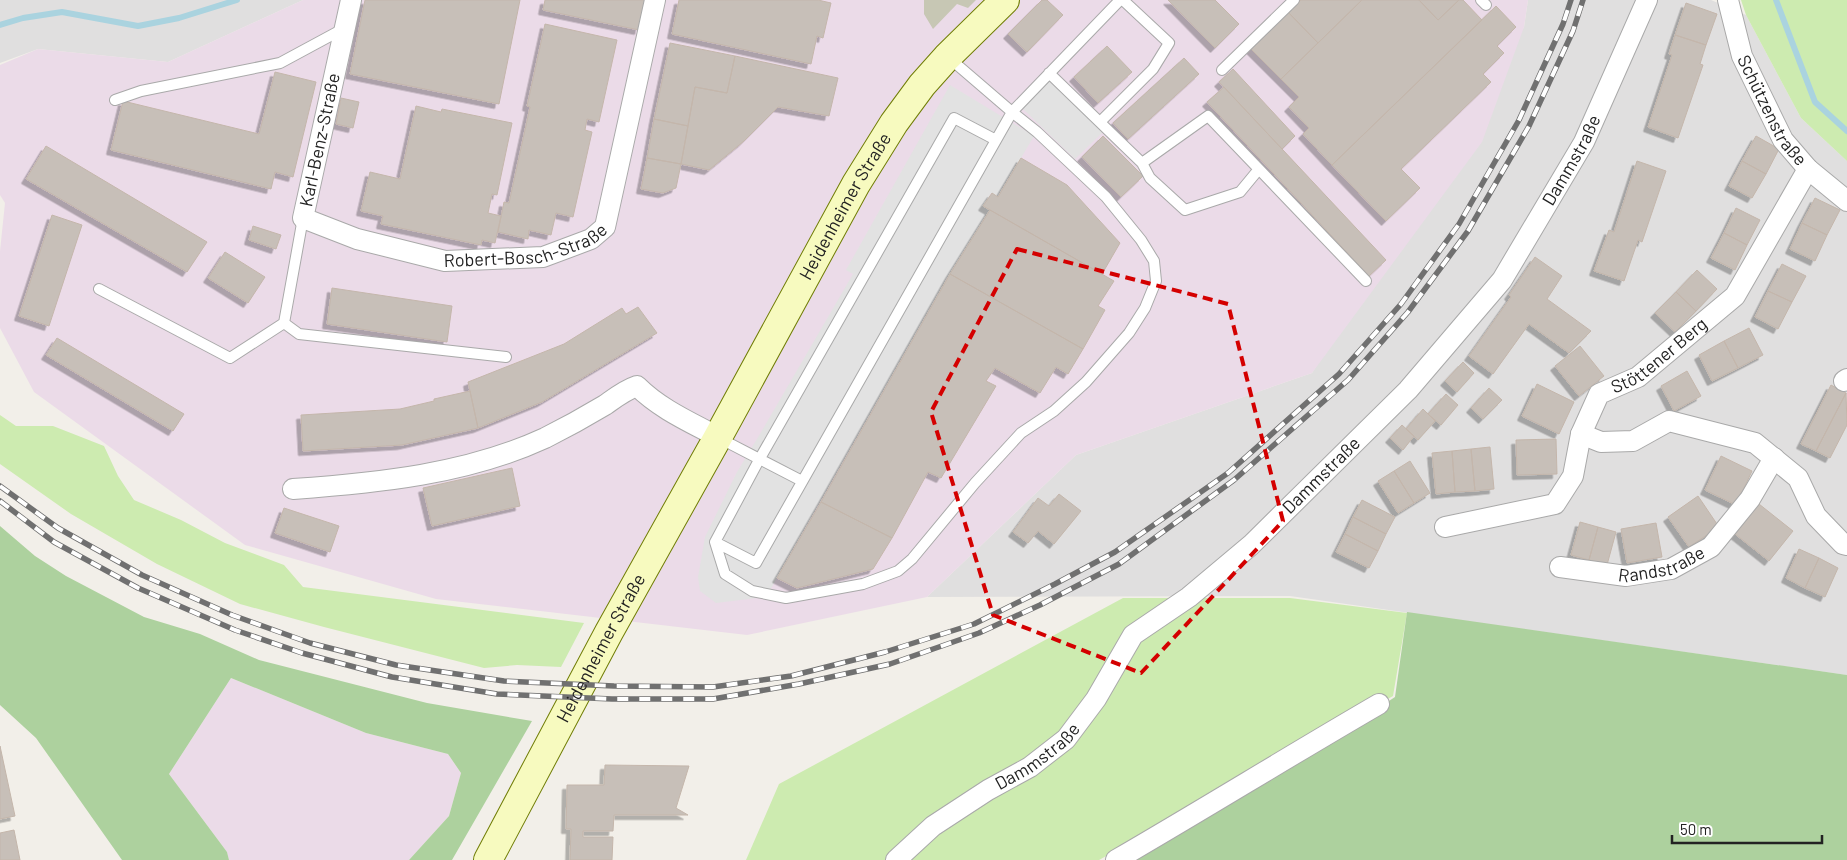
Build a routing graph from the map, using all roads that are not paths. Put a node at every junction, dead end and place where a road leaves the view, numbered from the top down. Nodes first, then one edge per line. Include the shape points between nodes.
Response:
1 (351, 0) edge
2 (655, 0) edge
3 (1005, 0) edge
4 (1122, 0) edge
5 (1294, 0) edge
6 (1647, 0) edge
7 (1728, 0) edge
8 (345, 28) junction
9 (947, 56) junction
10 (1222, 70) dead end
11 (1050, 72) junction
12 (115, 100) dead end
13 (1012, 112) junction
14 (1100, 122) junction
15 (996, 140) junction
16 (1142, 163) junction
17 (1259, 169) junction
18 (1808, 169) junction
19 (1847, 201) edge
20 (304, 218) junction
21 (392, 249) joint
22 (1366, 281) dead end
23 (99, 289) dead end
24 (284, 323) junction
25 (506, 357) dead end
26 (1581, 434) junction
27 (718, 437) junction
28 (1774, 458) junction
29 (759, 460) junction
30 (802, 481) junction
31 (293, 489) dead end
32 (1444, 527) dead end
33 (715, 542) junction
34 (1847, 545) edge
35 (1560, 567) dead end
36 (1379, 704) dead end
37 (488, 860) edge
38 (896, 860) edge
39 (1116, 860) edge

1 - 8 street, Karl-Benz-Straße
2 - 21 street, Robert-Bosch-Straße via 605,228 590,239 543,257 445,261
3 - 9 main road, Heidenheimer Straße
4 - 11 lane
4 - 14 lane via 1169,43 1153,69
5 - 10 lane
6 - 38 street, Dammstraße via 1584,142 1502,280 1408,390 1251,545 1189,596 1133,635 1096,699 1066,739 1030,767 933,826
7 - 18 street, Schützenstraße via 1742,56 1783,140
8 - 12 lane via 280,63 141,91
8 - 20 street, Karl-Benz-Straße
9 - 13 lane
9 - 27 main road, Heidenheimer Straße via 894,123 856,184
11 - 13 lane
11 - 14 lane
13 - 15 lane
13 - 33 lane via 1106,197 1154,261 1156,281 1145,308 1129,333 1086,382 1054,411 1021,433 898,571 863,584 786,598 752,591 725,574
14 - 16 lane
15 - 29 lane via 954,118
15 - 30 lane
16 - 17 lane via 1150,178 1185,210 1240,192
16 - 17 lane via 1208,116
17 - 22 lane
18 - 19 street, Schützenstraße
18 - 26 street, Stöttener Berg via 1734,296 1638,377 1599,394
20 - 21 street, Karl-Benz-Straße
20 - 24 lane
23 - 24 lane via 230,358
24 - 25 lane via 299,334
26 - 28 street via 1601,442 1633,441 1669,421 1755,442
26 - 32 street, Stöttener Berg via 1573,476 1554,504
27 - 29 lane
27 - 31 street via 664,408 637,386 545,438 508,452 406,478
27 - 37 main road, Heidenheimer Straße via 609,632
28 - 34 street via 1798,478 1816,516
28 - 35 street, Randstraße via 1750,499 1712,547 1671,569 1626,576
29 - 30 lane
29 - 33 lane
30 - 33 lane via 756,563
36 - 39 street

